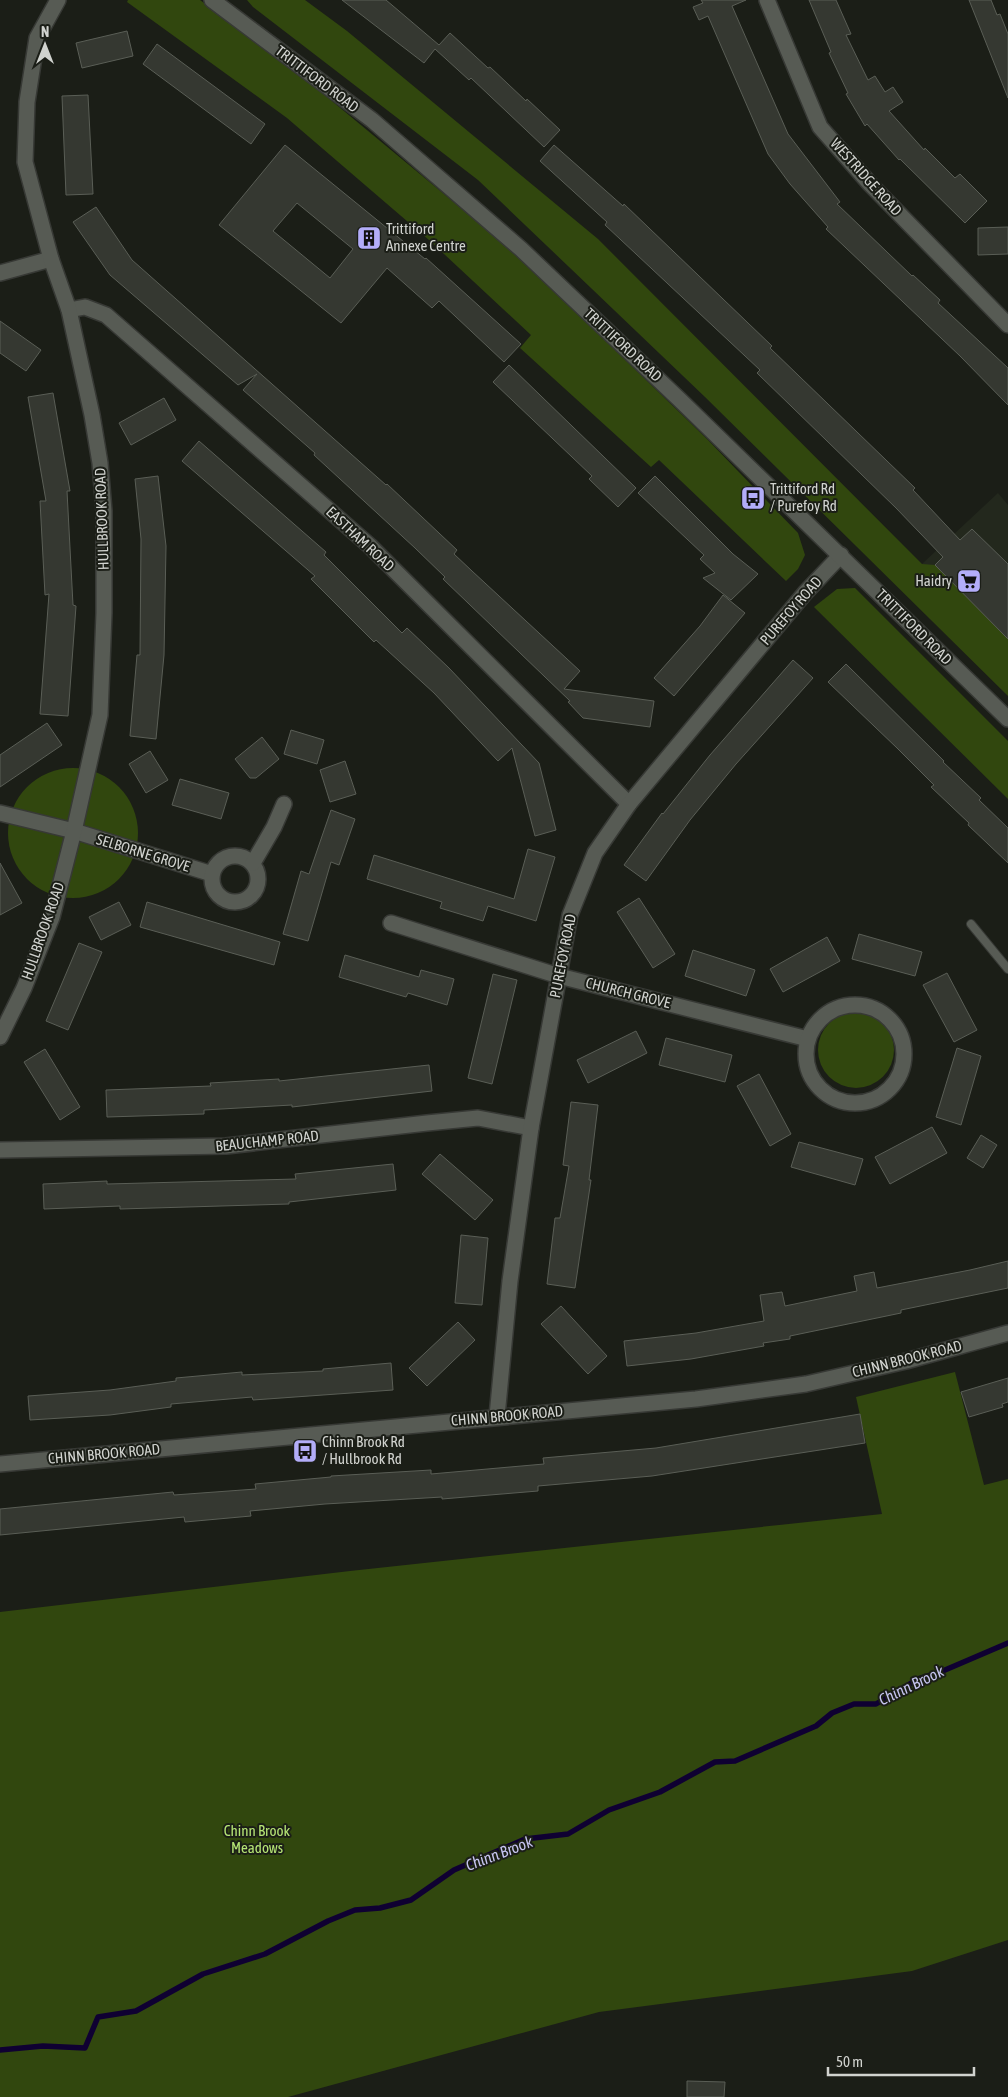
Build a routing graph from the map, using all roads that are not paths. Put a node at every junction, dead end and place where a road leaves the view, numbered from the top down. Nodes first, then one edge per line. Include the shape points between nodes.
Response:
1 (58, 0) edge
2 (212, 0) edge
3 (767, 0) edge
4 (51, 259) junction
5 (0, 273) edge
6 (69, 310) junction
7 (1006, 320) edge
8 (841, 555) junction
9 (1008, 719) edge
10 (284, 804) dead end
11 (629, 804) junction
12 (0, 813) edge
13 (74, 831) junction
14 (253, 863) junction
15 (212, 874) junction
16 (391, 923) dead end
17 (970, 924) dead end
18 (1008, 969) edge
19 (559, 976) junction
20 (0, 1037) edge
21 (808, 1039) junction
22 (532, 1128) junction
23 (0, 1150) edge
24 (1008, 1333) edge
25 (497, 1416) junction
26 (0, 1464) edge

1 - 4 street, HULLBROOK ROAD via 37,38 27,102 25,162
2 - 8 street, TRITTIFORD ROAD via 372,120 521,249
3 - 7 street, WESTRIDGE ROAD via 820,127 870,184
4 - 5 street
4 - 6 street, HULLBROOK ROAD
6 - 11 street, EASTHAM ROAD via 85,307 106,315 370,546
6 - 13 street, HULLBROOK ROAD via 92,414 104,511 100,715
8 - 9 street, TRITTIFORD ROAD
8 - 11 street, PUREFOY ROAD via 805,593
10 - 14 street
11 - 19 street, PUREFOY ROAD via 595,853 570,914
12 - 13 street, SELBORNE GROVE
13 - 15 street, SELBORNE GROVE
13 - 20 street, HULLBROOK ROAD via 52,917 24,988
14 - 15 street via 240,856 226,858 220,861
14 - 15 street via 259,878 258,886 249,899 241,902 225,901 219,896 214,889
16 - 19 street, CHURCH GROVE
17 - 18 lane
19 - 21 street, CHURCH GROVE
19 - 22 street, PUREFOY ROAD
21 - 21 street via 827,1014 857,1005 873,1008 887,1016 897,1028 903,1043 904,1059 900,1074 891,1088 878,1098 846,1103 818,1086 809,1072
22 - 23 street, BEAUCHAMP ROAD via 478,1118 226,1146
22 - 25 street, PUREFOY ROAD via 510,1281
24 - 25 street, CHINN BROOK ROAD via 806,1384 696,1398
25 - 26 street, CHINN BROOK ROAD

